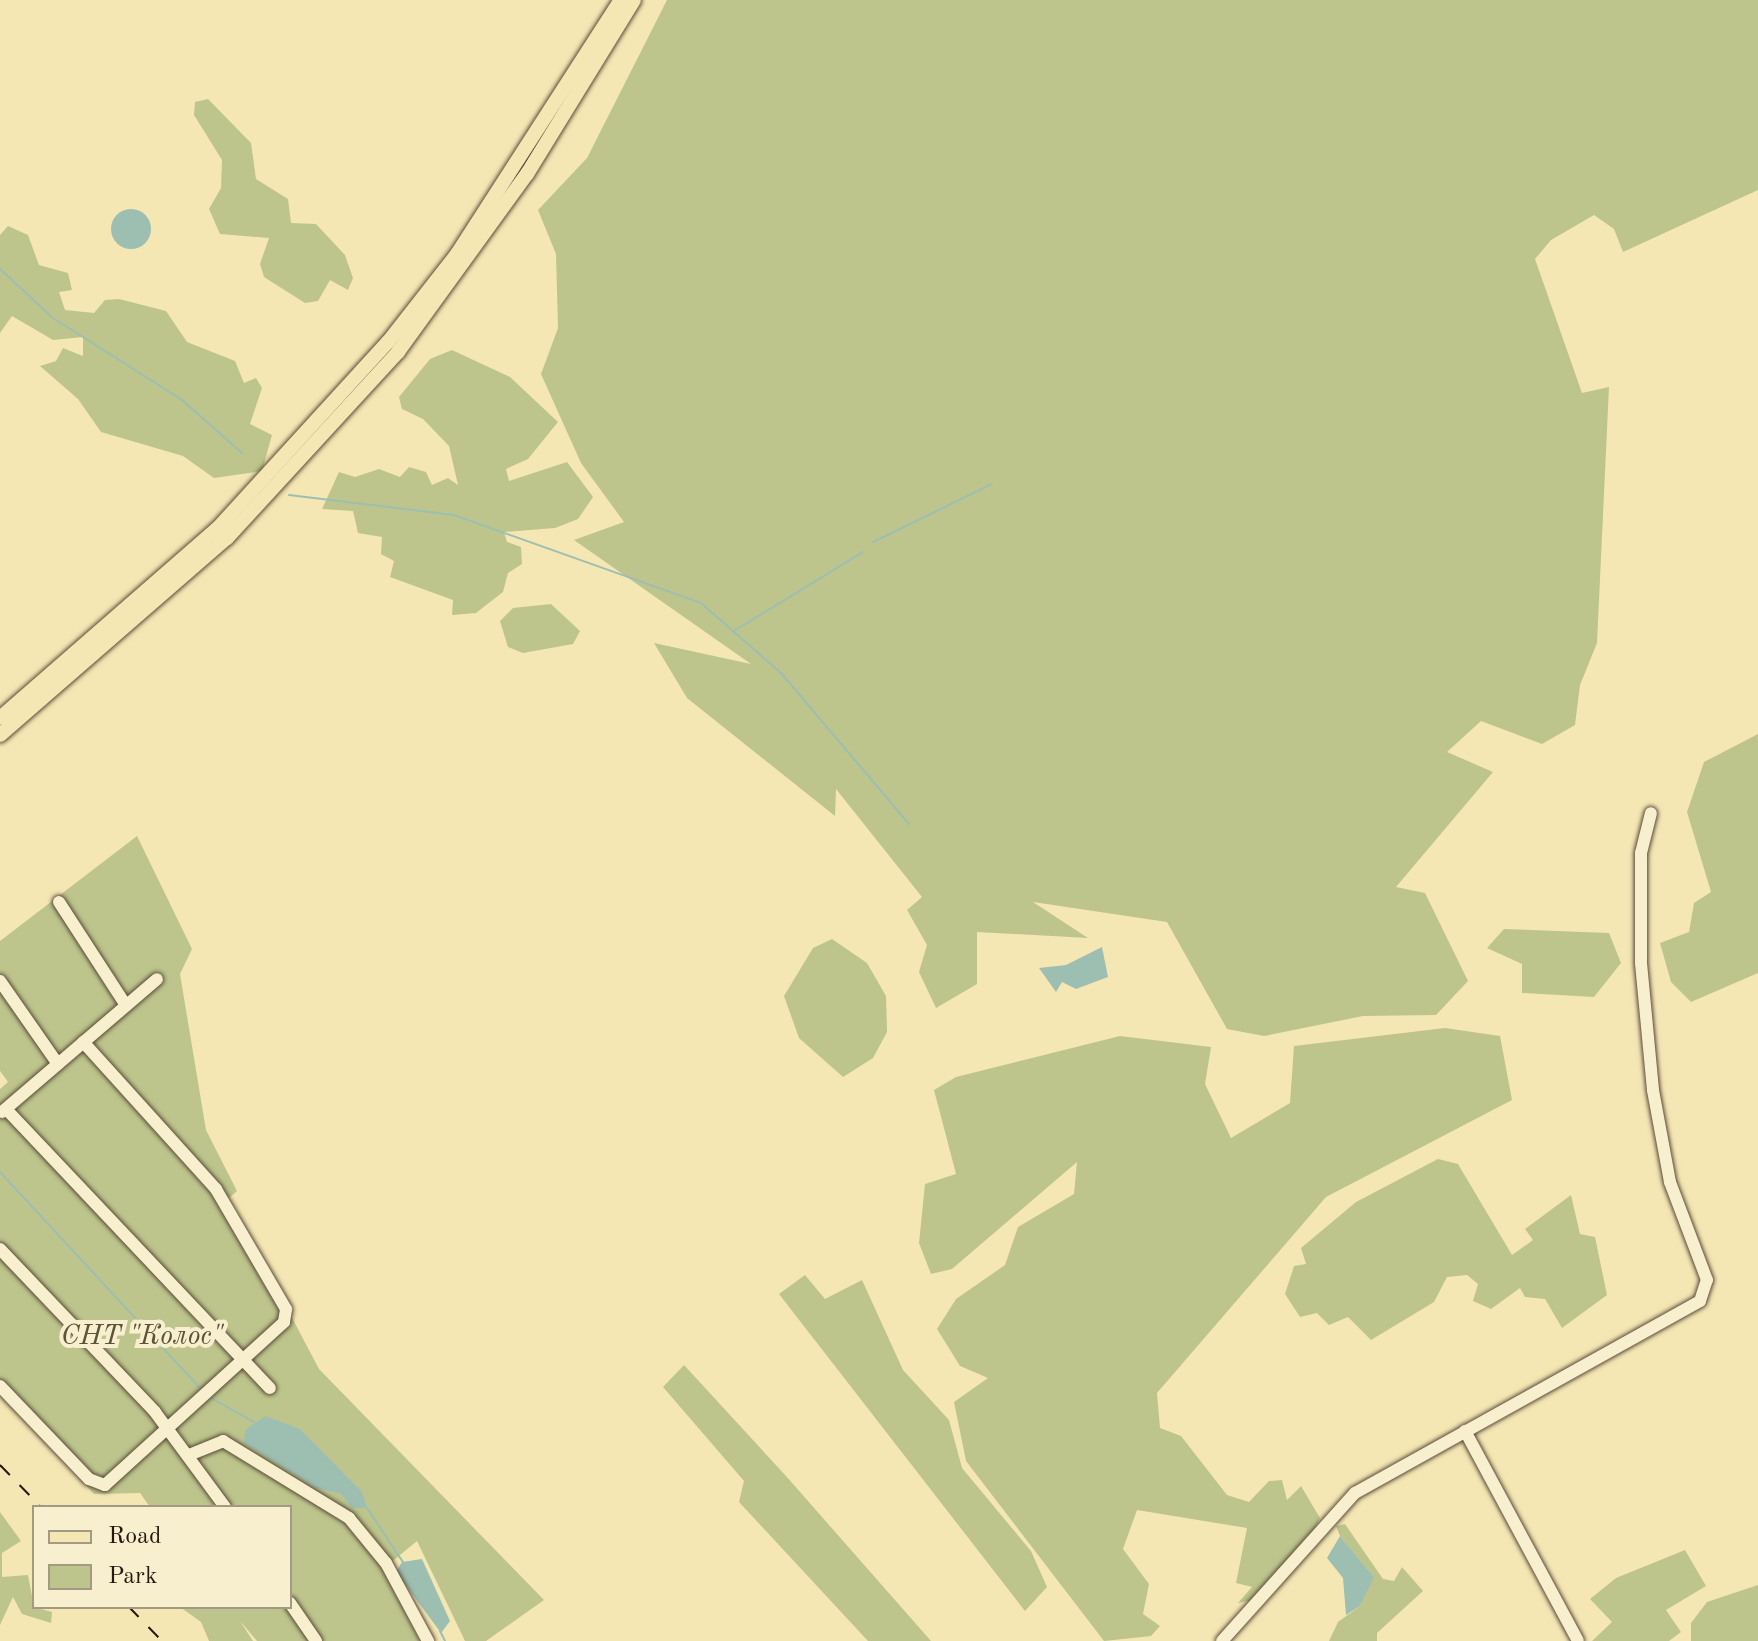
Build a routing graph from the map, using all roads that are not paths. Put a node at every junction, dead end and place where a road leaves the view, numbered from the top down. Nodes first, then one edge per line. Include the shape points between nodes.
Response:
1 (621, 0) edge
2 (634, 0) edge
3 (0, 718) edge
4 (0, 735) edge
5 (1651, 813) dead end
6 (59, 902) dead end
7 (157, 979) dead end
8 (0, 981) edge
9 (125, 1004) junction
10 (83, 1042) junction
11 (58, 1064) junction
12 (3, 1111) edge
13 (0, 1249) edge
14 (243, 1359) junction
15 (0, 1386) edge
16 (270, 1388) dead end
17 (167, 1428) junction
18 (1465, 1431) junction
19 (189, 1455) junction
20 (224, 1505) edge
21 (292, 1606) edge
22 (316, 1641) edge
23 (428, 1641) edge
24 (1222, 1641) edge
25 (1578, 1641) edge

1 - 3 main road via 464,243 378,353 217,529
2 - 4 main road via 527,174 398,352 227,538
5 - 18 street via 1641,853 1641,963 1653,1090 1670,1182 1707,1280 1704,1291 1700,1301
6 - 9 street
7 - 9 street
8 - 11 street
9 - 10 street
10 - 11 street
10 - 14 street via 216,1189 286,1309 284,1322
11 - 12 street
12 - 14 street
13 - 17 street
14 - 16 street
14 - 17 street
15 - 17 street via 98,1484 111,1482
17 - 19 street
18 - 24 street via 1341,1504
18 - 25 street
19 - 20 street
19 - 23 street via 223,1441 349,1518 386,1563
21 - 22 street

